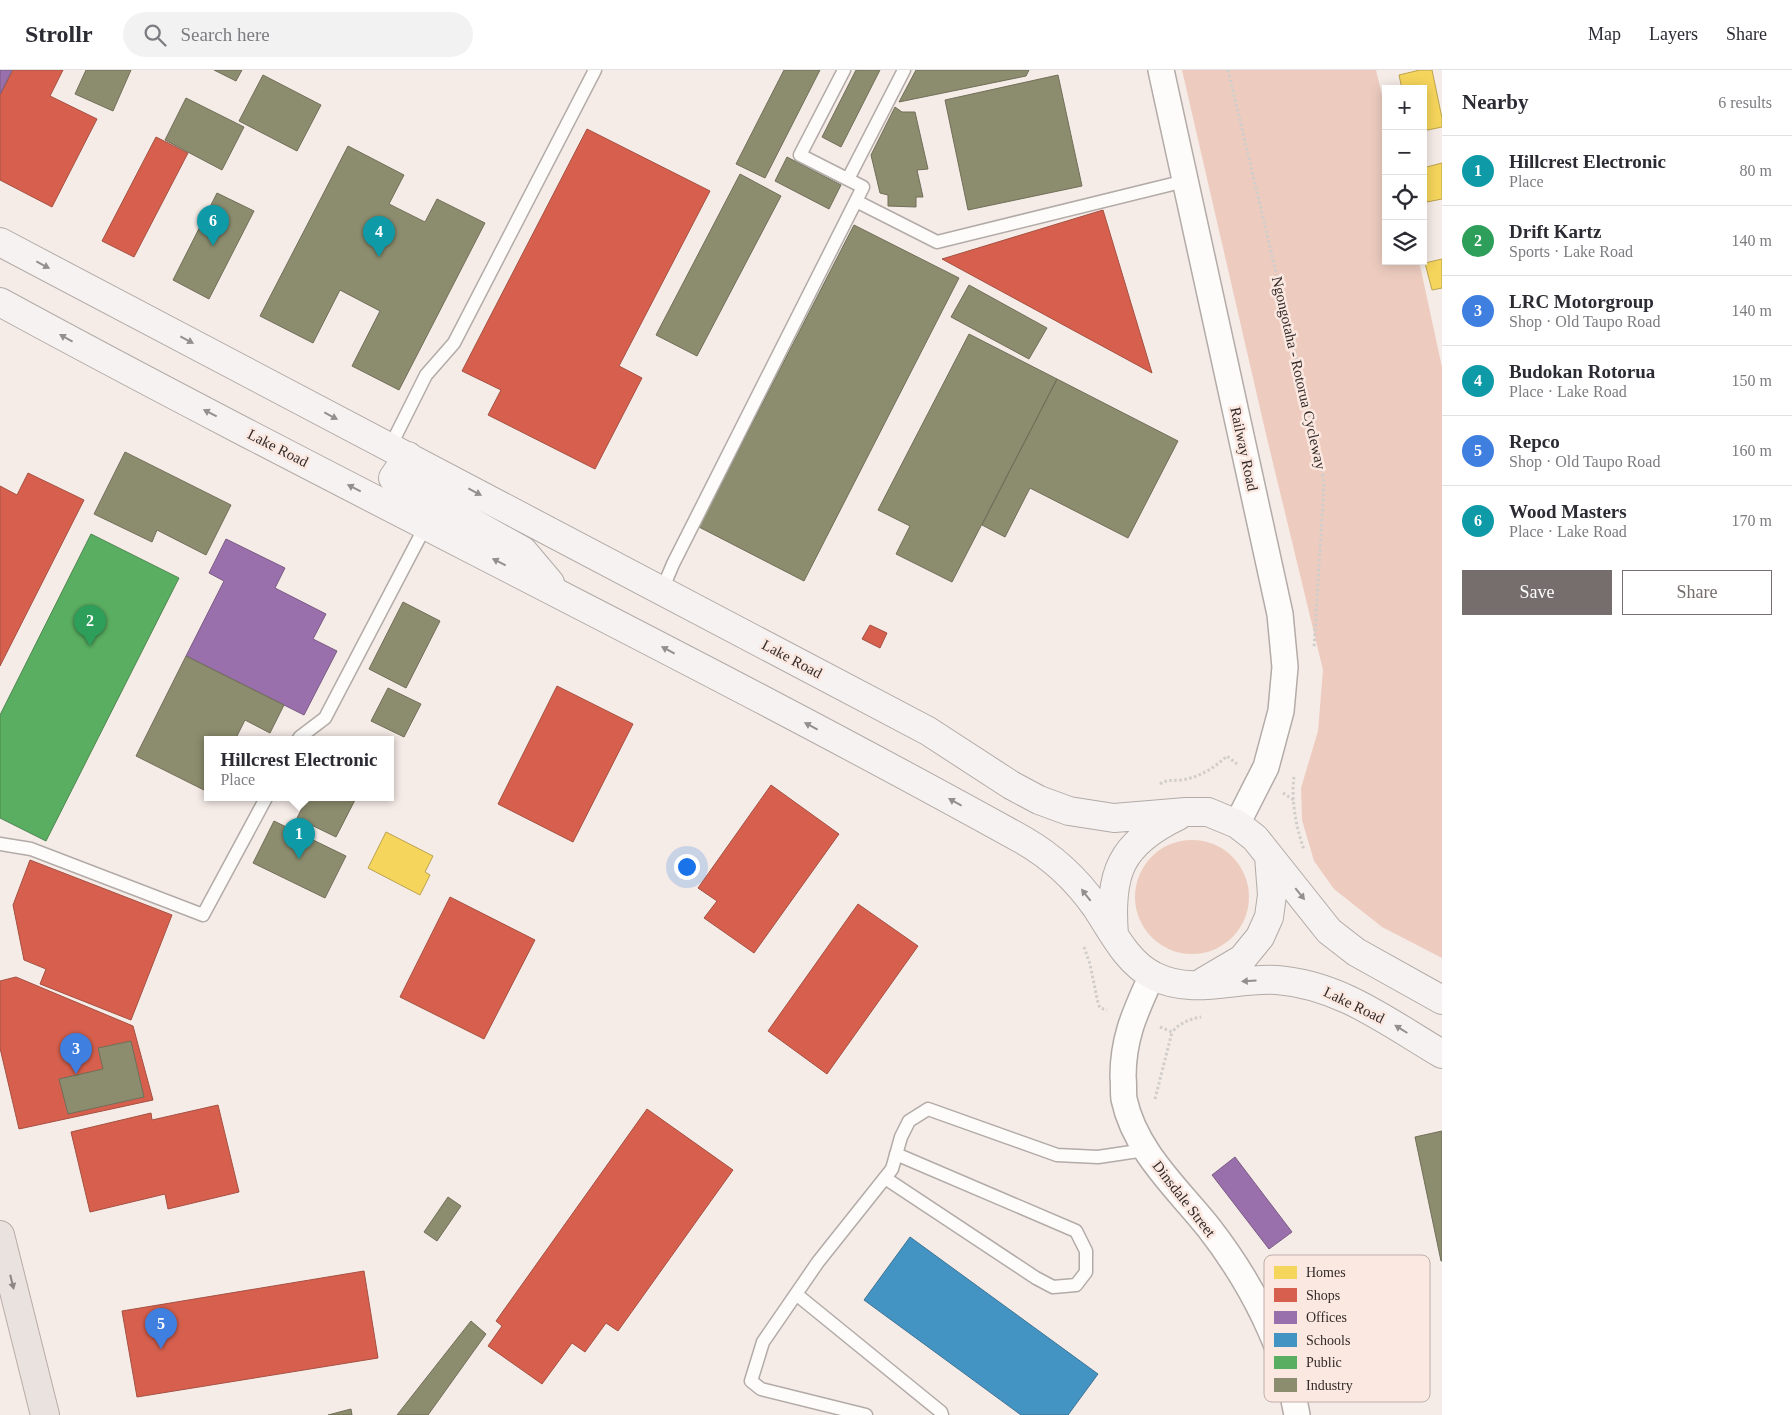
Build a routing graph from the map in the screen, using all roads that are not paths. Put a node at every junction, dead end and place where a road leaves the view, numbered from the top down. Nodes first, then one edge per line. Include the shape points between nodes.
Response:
1 (595, 70) edge
2 (844, 70) edge
3 (904, 70) edge
4 (1160, 70) edge
5 (848, 179) junction
6 (1185, 181) junction
7 (856, 201) junction
8 (0, 242) edge
9 (0, 302) edge
10 (399, 452) junction
11 (426, 525) junction
12 (662, 590) junction
13 (558, 592) junction
14 (301, 736) edge
15 (264, 801) edge
16 (1186, 812) junction
17 (1237, 824) junction
18 (0, 844) edge
19 (1269, 856) junction
20 (1114, 935) junction
21 (1152, 975) junction
22 (1198, 986) junction
23 (1442, 1000) edge
24 (1442, 1054) edge
25 (1145, 1150) junction
26 (896, 1154) junction
27 (885, 1178) junction
28 (0, 1235) edge
29 (796, 1294) junction
30 (1264, 1320) edge
31 (1295, 1402) edge
32 (45, 1415) edge
33 (866, 1415) edge
34 (942, 1415) edge
35 (1297, 1415) edge

1 - 10 lane via 454,343 426,375
2 - 5 lane via 800,156
3 - 5 lane
4 - 6 street, Railway Road
5 - 7 lane via 863,187
6 - 7 lane via 937,242
6 - 17 street, Railway Road via 1280,614 1285,667 1281,712 1266,767
7 - 12 lane
8 -> 10 main road, Lake Road
11 -> 9 main road, Lake Road
10 -> 12 main road, Lake Road
10 - 13 main road, Lake Road via 393,478 523,551
13 -> 11 main road, Lake Road
11 - 14 lane via 325,718
12 - 16 main road, Lake Road via 928,731 1039,800 1069,812 1114,818
20 -> 13 main road, Lake Road via 1076,882 1036,848
15 - 18 lane via 203,915 31,849
16 - 17 main road via 1208,812
16 - 20 main road via 1156,827 1137,842 1122,862 1114,888
17 - 19 main road via 1255,838
19 - 22 main road via 1272,895 1269,918 1260,937 1242,959
19 -> 23 main road via 1329,931 1356,952
20 - 21 main road via 1131,959
21 - 22 main road via 1174,984
21 - 25 street, Dinsdale Street via 1128,1031 1123,1060 1124,1098 1132,1126
24 -> 22 main road, Lake Road via 1379,1015 1324,988 1277,980
25 - 26 lane via 1098,1157 1057,1155 928,1109 909,1122
25 - 30 street, Dinsdale Street via 1210,1230 1243,1277
26 - 27 lane via 892,1169
26 - 27 lane via 1076,1230 1086,1251 1086,1272 1076,1285 1053,1287
27 - 29 lane
28 -> 32 highway
29 - 33 lane via 762,1342 751,1381 760,1389
29 - 34 lane
31 - 35 street, Dinsdale Street

